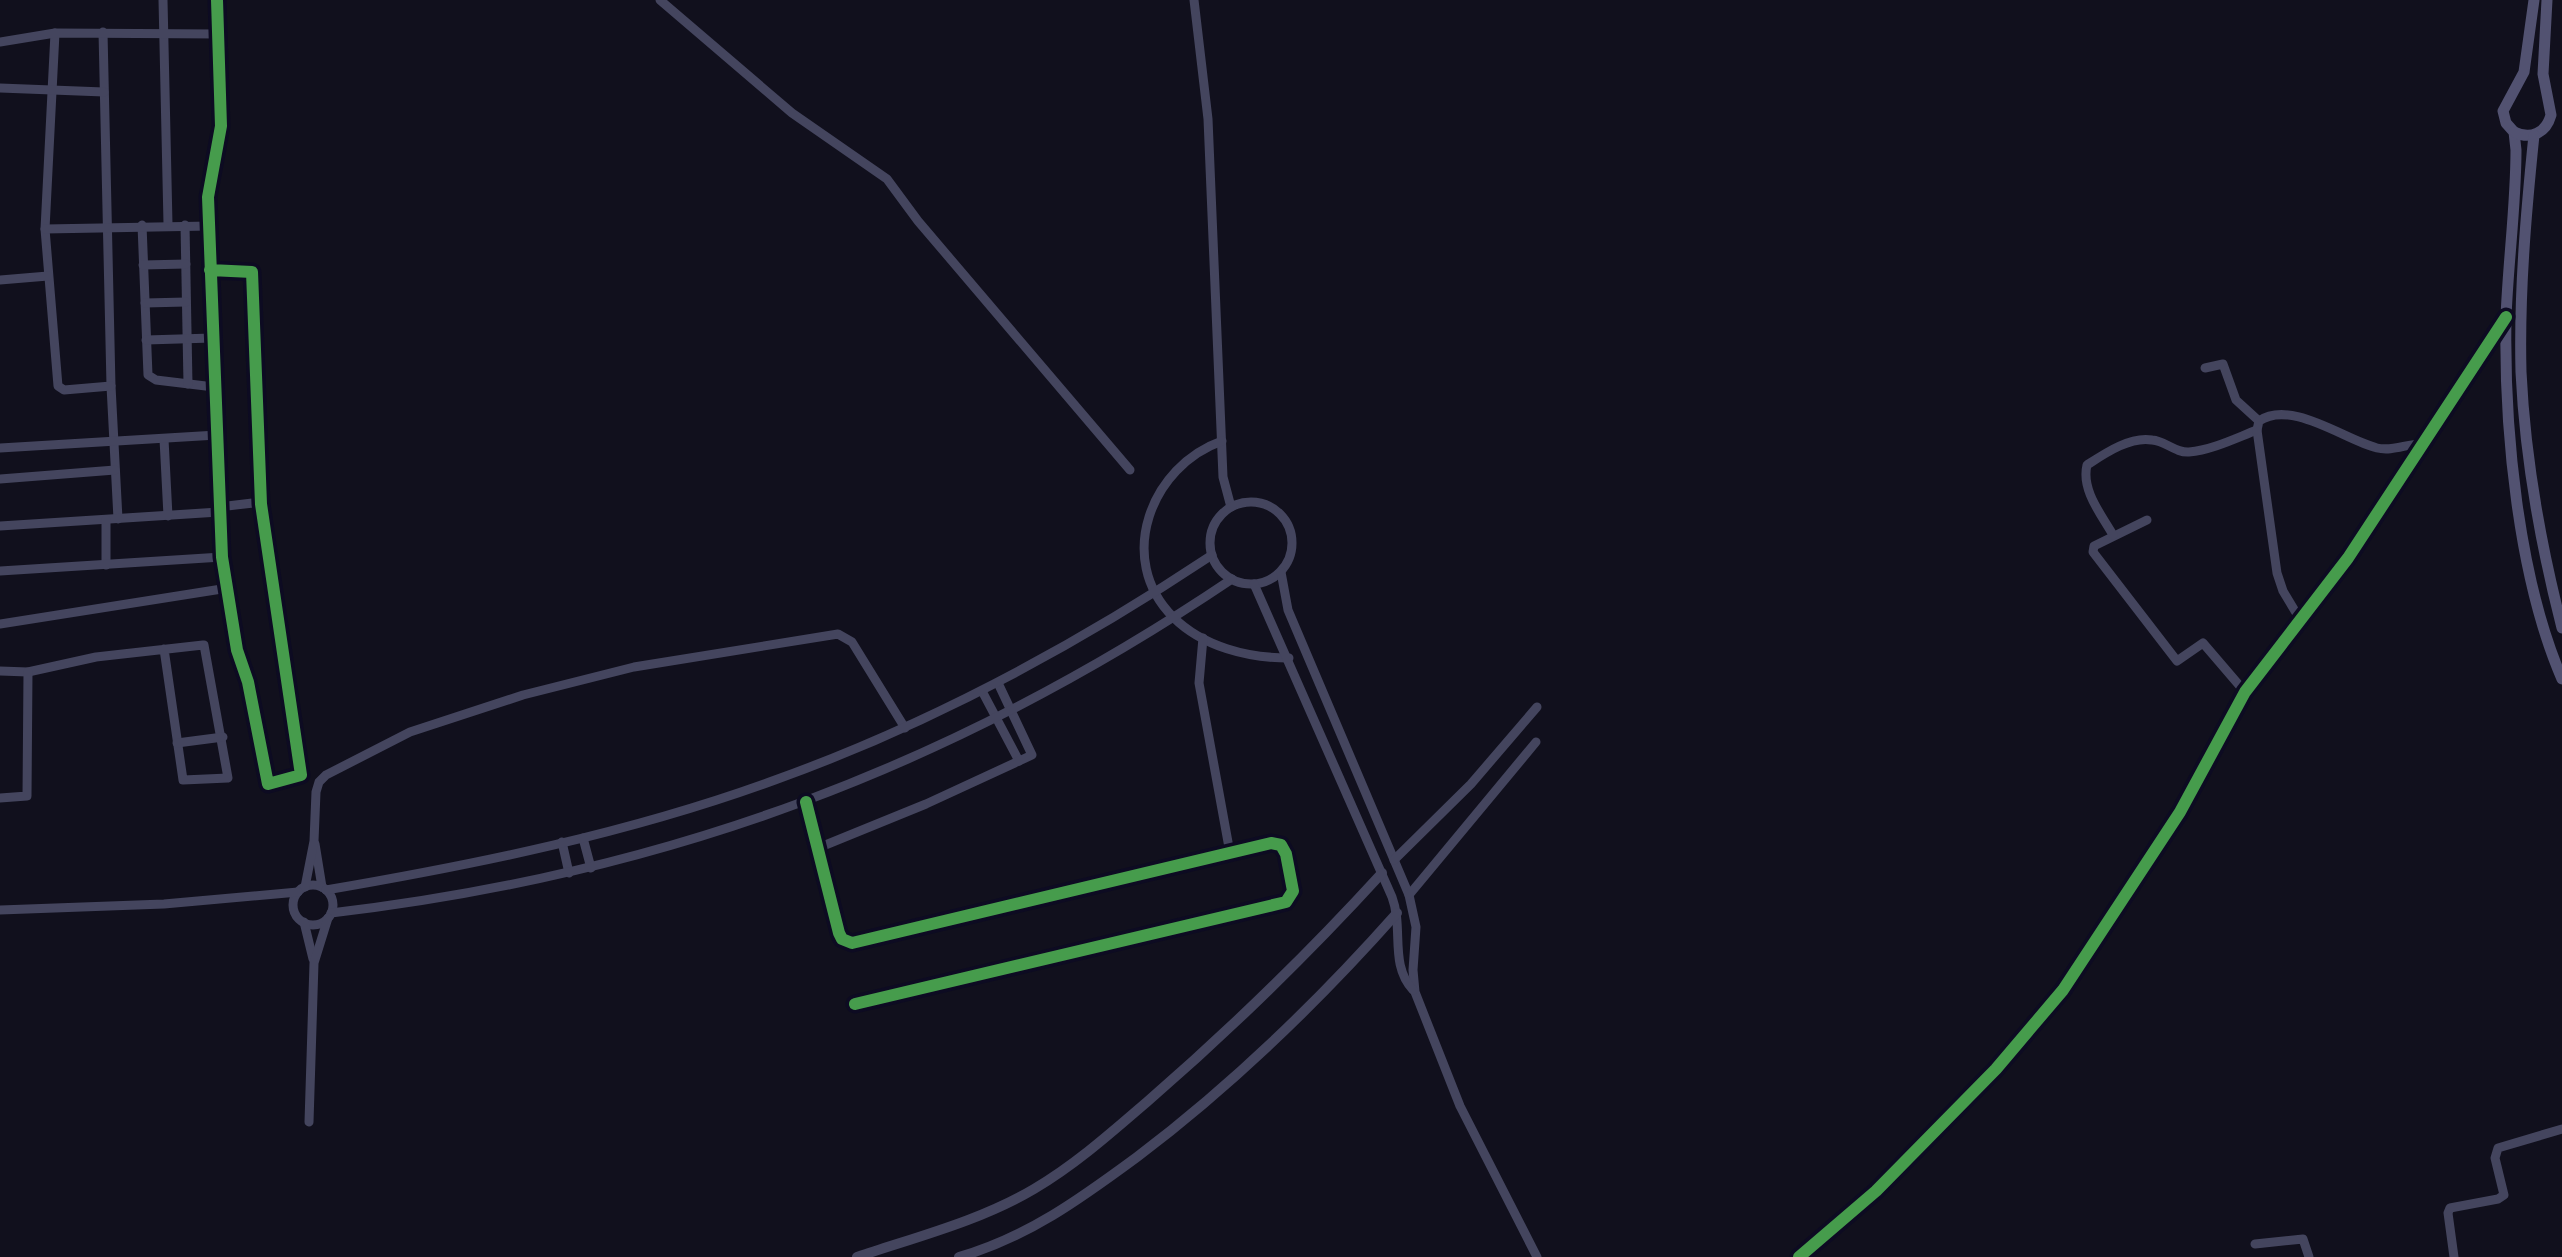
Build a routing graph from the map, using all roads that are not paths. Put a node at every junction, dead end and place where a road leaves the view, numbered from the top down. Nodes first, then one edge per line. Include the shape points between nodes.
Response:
1 (163, 0) edge
2 (217, 0) edge
3 (660, 0) edge
4 (1194, 0) edge
5 (2534, 0) edge
6 (2547, 0) edge
7 (103, 32) junction
8 (164, 33) junction
9 (54, 34) junction
10 (218, 34) junction
11 (0, 42) edge
12 (0, 88) edge
13 (51, 88) junction
14 (2531, 91) junction
15 (104, 92) junction
16 (2514, 132) junction
17 (2534, 135) junction
18 (168, 224) junction
19 (106, 225) junction
20 (142, 225) junction
21 (185, 225) junction
22 (210, 226) junction
23 (46, 229) junction
24 (186, 264) junction
25 (143, 265) junction
26 (210, 270) junction
27 (48, 276) junction
28 (0, 280) edge
29 (144, 302) junction
30 (186, 302) junction
31 (2506, 317) junction
32 (212, 338) junction
33 (187, 339) junction
34 (146, 340) junction
35 (2205, 368) dead end
36 (188, 384) junction
37 (111, 386) junction
38 (214, 387) junction
39 (2258, 426) junction
40 (216, 435) junction
41 (164, 439) junction
42 (115, 441) junction
43 (1222, 441) junction
44 (2423, 444) junction
45 (0, 448) edge
46 (115, 470) junction
47 (1130, 470) dead end
48 (0, 479) edge
49 (260, 502) junction
50 (1231, 506) junction
51 (219, 509) junction
52 (168, 516) junction
53 (112, 520) junction
54 (2147, 520) dead end
55 (0, 526) edge
56 (2113, 535) junction
57 (1212, 555) junction
58 (222, 557) junction
59 (106, 564) junction
60 (0, 572) edge
61 (1281, 572) junction
62 (1232, 579) junction
63 (1254, 584) junction
64 (228, 588) junction
65 (1156, 592) junction
66 (1174, 618) junction
67 (2301, 621) junction
68 (0, 624) edge
69 (2562, 628) edge
70 (1203, 638) junction
71 (164, 649) junction
72 (1288, 658) junction
73 (0, 671) edge
74 (28, 672) junction
75 (2562, 679) edge
76 (998, 683) junction
77 (982, 691) junction
78 (2246, 692) junction
79 (1537, 707) dead end
80 (1012, 712) junction
81 (997, 719) junction
82 (905, 728) junction
83 (223, 737) junction
84 (177, 742) junction
85 (1536, 742) dead end
86 (1019, 761) junction
87 (0, 798) edge
88 (806, 802) junction
89 (583, 838) junction
90 (314, 841) junction
91 (562, 842) junction
92 (818, 848) junction
93 (1230, 853) junction
94 (1392, 856) junction
95 (591, 868) junction
96 (1380, 869) junction
97 (569, 873) junction
98 (302, 889) junction
99 (324, 889) junction
100 (1409, 895) junction
101 (0, 910) edge
102 (1397, 913) junction
103 (329, 915) junction
104 (304, 922) junction
105 (1398, 947) junction
106 (1415, 948) junction
107 (314, 962) junction
108 (1415, 992) junction
109 (856, 1004) dead end
110 (310, 1122) dead end
111 (2562, 1130) edge
112 (2255, 1244) dead end
113 (857, 1257) edge
114 (960, 1257) edge
115 (1538, 1257) edge
116 (1799, 1257) edge
117 (2308, 1257) edge
118 (2454, 1257) edge

1 - 8 street
2 - 10 street
3 - 47 street via 792,113 887,179
4 - 43 street via 1208,119
5 - 14 main road via 2527,56
6 - 14 main road via 2543,56
7 - 8 street
7 - 9 street
7 - 15 street
8 - 10 street
8 - 18 street
9 - 11 street
9 - 13 street
10 - 22 street via 222,126 209,185
12 - 13 street
13 - 15 street
13 - 23 street
14 - 16 main road via 2507,100 2506,123
14 - 17 main road via 2551,108 2549,122
15 - 19 street
16 - 17 main road
16 - 31 main road
17 - 69 main road via 2522,373 2540,521
18 - 20 street
18 - 21 street
19 - 20 street
19 - 23 street
19 - 37 street
20 - 25 street
21 - 22 street
21 - 24 street
22 - 26 street
23 - 27 street
24 - 25 street
24 - 30 street
25 - 29 street
26 - 32 street
26 - 49 street via 252,272
27 - 28 street
27 - 37 street via 58,386
29 - 30 street
29 - 34 street
30 - 33 street
31 - 44 street
31 - 75 main road via 2522,522 2537,609
32 - 33 street
32 - 38 street
33 - 34 street
33 - 36 street
34 - 36 street via 150,378
35 - 39 street via 2222,363 2236,400
36 - 38 street
37 - 42 street
38 - 40 street
39 - 44 street via 2275,414 2386,449
39 - 56 street via 2192,452 2141,440 2087,465 2094,502
39 - 67 street via 2277,573
40 - 41 street
40 - 51 street
41 - 42 street
41 - 52 street
42 - 45 street
42 - 46 street
43 - 50 street
43 - 65 street via 1181,464 1153,501 1144,547
44 - 67 street
46 - 48 street
46 - 53 street
49 - 51 street
49 - 64 street via 300,776 266,783
50 - 57 street via 1212,529
50 - 61 street via 1260,502 1284,518 1293,545
51 - 52 street
51 - 58 street
52 - 53 street
53 - 55 street
53 - 59 street
54 - 56 street
56 - 78 street via 2093,552 2178,662 2203,644
57 - 62 street
57 - 65 street
58 - 59 street
58 - 64 street
59 - 60 street
61 - 63 street
61 - 94 street via 1288,610
62 - 63 street
62 - 66 street
63 - 72 street
64 - 68 street
65 - 66 street
65 - 76 street
66 - 70 street
66 - 80 street
67 - 78 street
70 - 72 street via 1244,654
70 - 93 street via 1199,682
71 - 74 street
71 - 83 street via 206,646
71 - 84 street
72 - 96 street
73 - 74 street
74 - 87 street via 27,796
76 - 77 street
76 - 80 street
77 - 81 street
77 - 82 street
78 - 116 street via 2180,812 2063,990 1996,1070 1876,1191
79 - 94 street via 1471,784
80 - 81 street
80 - 86 street via 1032,755
81 - 86 street
81 - 88 street
82 - 89 street via 738,793
82 - 90 street via 842,635 670,660 523,695 400,736 322,778
83 - 84 street
83 - 84 street via 228,778 184,782
85 - 100 street
86 - 92 street
88 - 92 street
88 - 95 street
89 - 91 street
89 - 95 street
90 - 98 street
90 - 99 street
91 - 97 street
91 - 99 street
92 - 93 street via 840,936 852,943
93 - 109 street via 1281,845 1292,898
94 - 96 street
94 - 100 street
95 - 97 street
96 - 102 street
96 - 113 street via 1235,1024 1068,1166 992,1210
97 - 103 street
98 - 99 street
98 - 101 street via 164,904
98 - 104 street via 293,906
99 - 103 street via 332,898
100 - 106 street
102 - 105 street
102 - 114 street via 1264,1050 1150,1147 1056,1216
103 - 104 street via 319,924
103 - 107 street
104 - 107 street
105 - 106 street
105 - 108 street via 1400,968
106 - 108 street
107 - 110 street
108 - 115 street via 1460,1106
111 - 118 street via 2498,1148 2494,1158 2504,1196 2449,1210
112 - 117 street via 2303,1239

